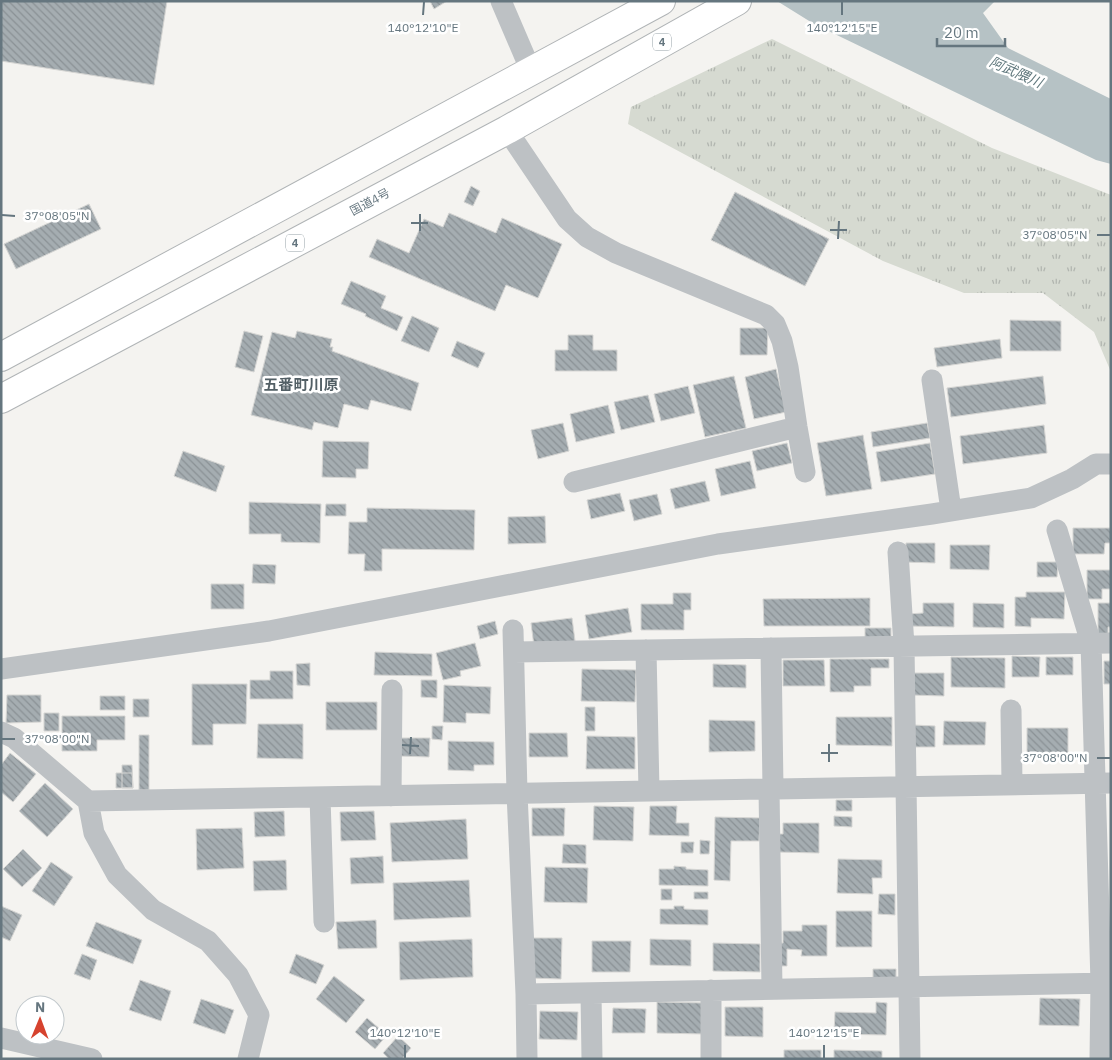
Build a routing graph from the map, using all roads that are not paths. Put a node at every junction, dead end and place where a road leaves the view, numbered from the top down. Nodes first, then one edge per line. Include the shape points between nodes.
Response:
1 (501, 1) edge
2 (661, 1) edge
3 (737, 1) edge
4 (531, 71) junction
5 (507, 130) junction
6 (1, 357) edge
7 (932, 380) dead end
8 (3, 395) edge
9 (796, 427) junction
10 (1111, 464) edge
11 (805, 472) dead end
12 (574, 482) dead end
13 (951, 510) junction
14 (1057, 530) dead end
15 (898, 552) dead end
16 (514, 630) dead end
17 (1101, 643) edge
18 (904, 646) junction
19 (771, 648) junction
20 (646, 650) junction
21 (514, 652) junction
22 (1, 669) edge
23 (392, 690) dead end
24 (1011, 710) dead end
25 (1, 732) edge
26 (1103, 783) edge
27 (1012, 784) junction
28 (906, 786) junction
29 (771, 789) junction
30 (649, 791) junction
31 (517, 793) junction
32 (391, 796) junction
33 (320, 797) junction
34 (88, 801) junction
35 (324, 922) dead end
36 (1106, 983) edge
37 (910, 986) junction
38 (772, 989) junction
39 (711, 990) junction
40 (591, 993) junction
41 (526, 994) junction
42 (1, 1038) edge
43 (92, 1059) edge
44 (248, 1059) edge
45 (527, 1059) edge
46 (592, 1059) edge
47 (711, 1059) edge
48 (910, 1059) edge
49 (1100, 1059) edge

1 - 4 street
2 - 4 highway
3 - 5 highway, 国道4号 / 4
4 - 6 highway
5 - 8 highway, 国道4号 / 4
5 - 9 street via 567,219 587,237 766,315 775,324 788,367
7 - 13 street
9 - 11 street
9 - 12 street
10 - 13 street via 1096,464 1031,498
13 - 22 street via 718,544 268,631
14 - 17 street
15 - 18 street
16 - 21 street
17 - 18 street
17 - 26 street
18 - 19 street
18 - 28 street
19 - 20 street
19 - 29 street
20 - 21 street
20 - 30 street
21 - 31 street
23 - 32 street
24 - 27 street
25 - 34 street via 14,738
26 - 27 street
26 - 36 street
27 - 28 street
28 - 29 street
28 - 37 street
29 - 30 street
29 - 38 street
30 - 31 street
31 - 32 street
31 - 41 street
32 - 33 street
33 - 34 street
33 - 35 street
34 - 44 street via 94,832 117,876 153,910 208,942 238,975 259,1015
36 - 37 street
36 - 49 street
37 - 38 street
37 - 48 street
38 - 39 street
39 - 40 street
39 - 47 street
40 - 41 street
40 - 46 street
41 - 45 street
42 - 43 street

